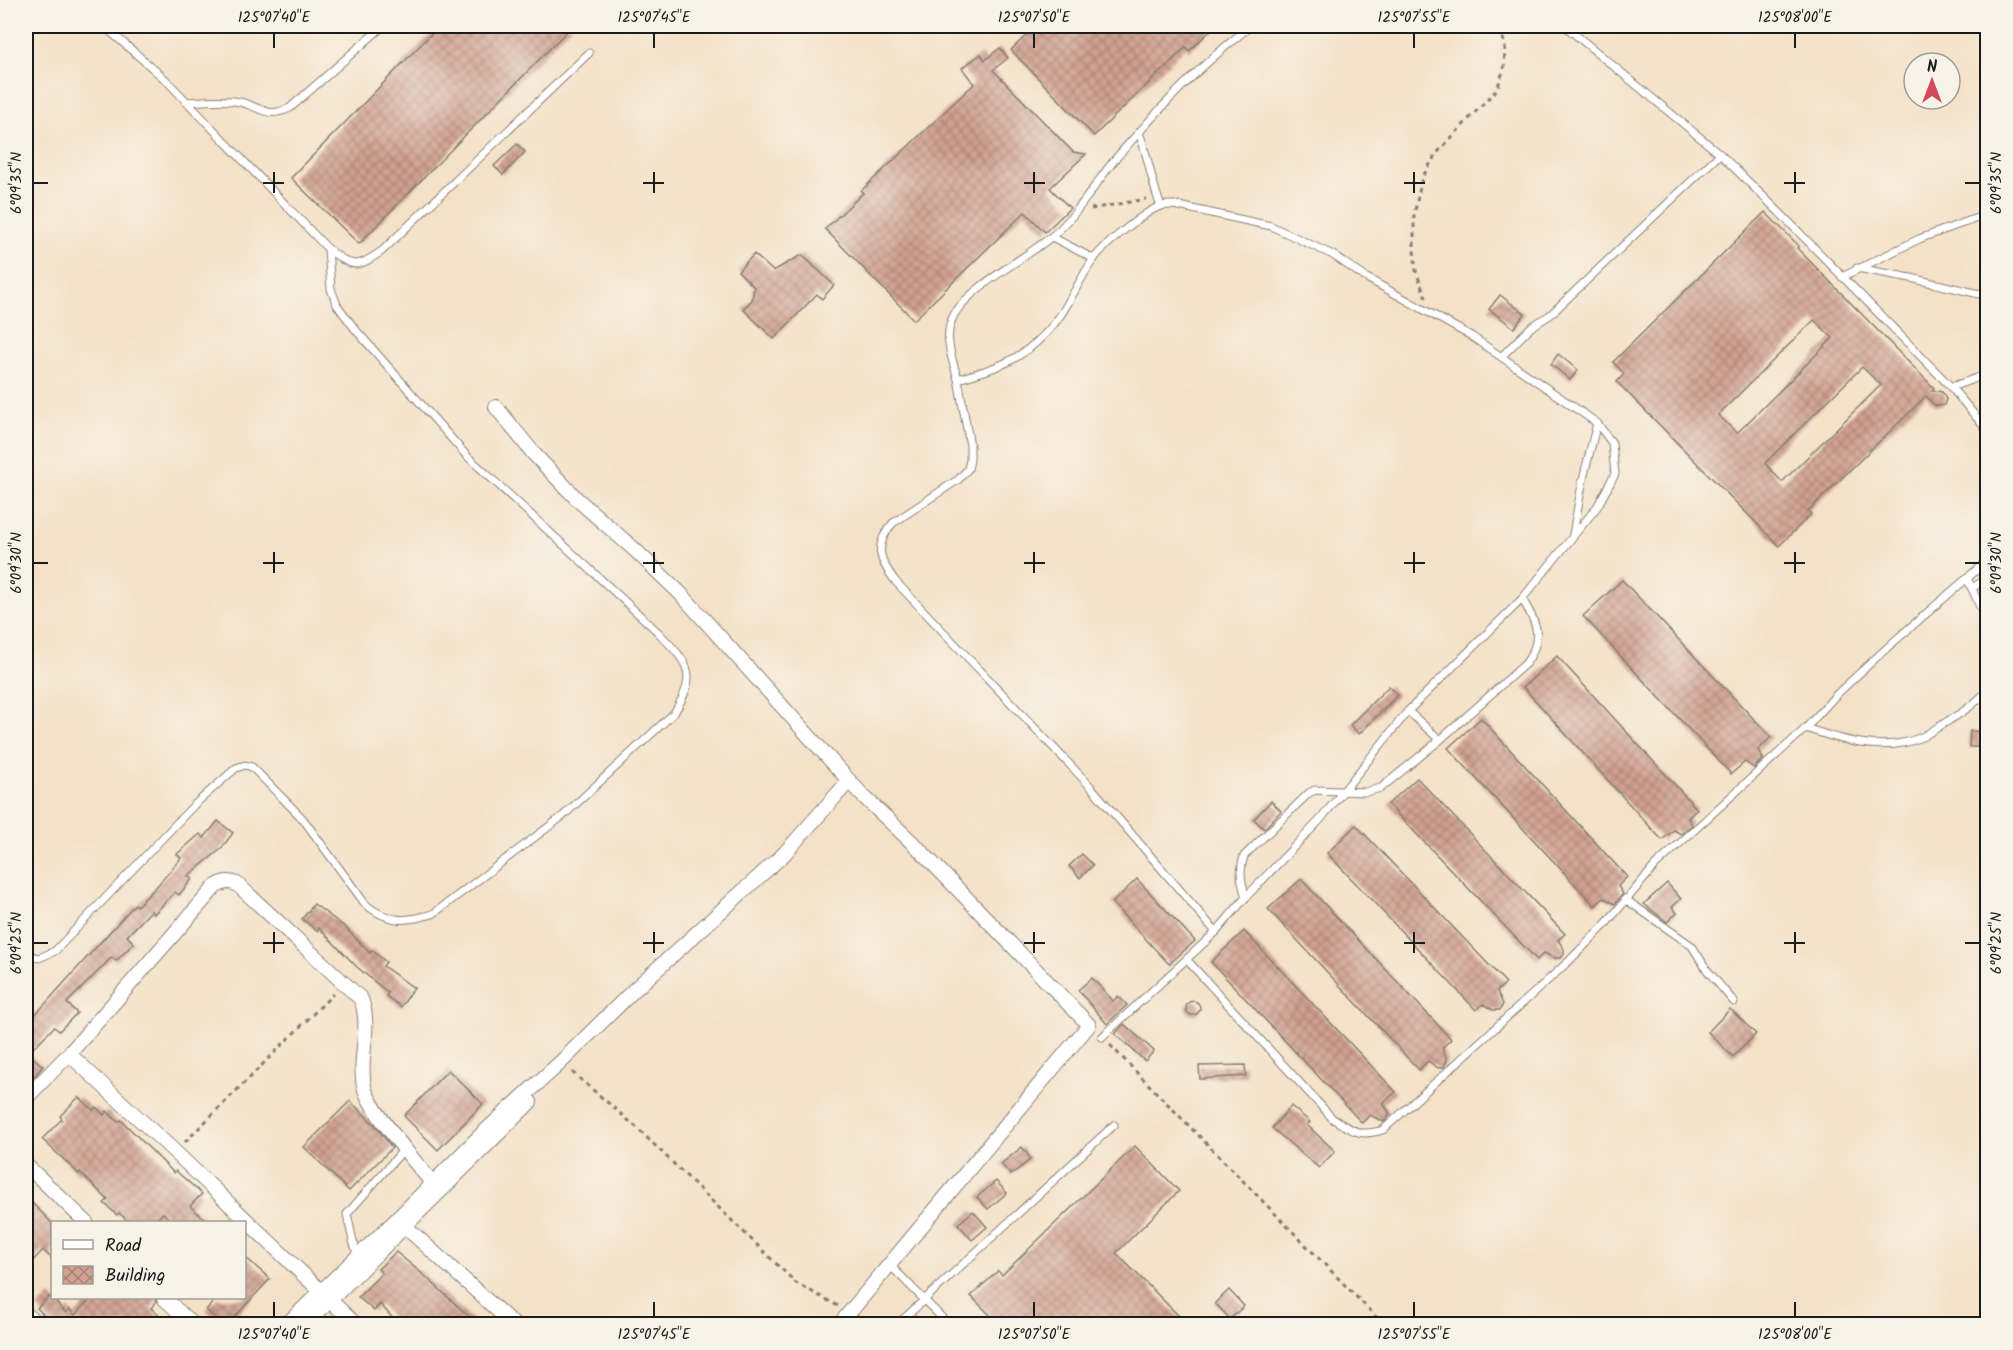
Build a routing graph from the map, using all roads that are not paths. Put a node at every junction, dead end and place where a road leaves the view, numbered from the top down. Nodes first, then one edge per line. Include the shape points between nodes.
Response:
1 (104, 26) edge
2 (383, 26) edge
3 (1250, 26) edge
4 (1565, 26) edge
5 (589, 52) dead end
6 (186, 102) junction
7 (1139, 133) junction
8 (1720, 154) junction
9 (1161, 206) junction
10 (1988, 214) edge
11 (1052, 237) junction
12 (328, 249) junction
13 (1094, 259) junction
14 (1857, 268) junction
15 (1842, 277) junction
16 (1988, 296) edge
17 (1502, 356) junction
18 (1988, 374) edge
19 (958, 379) junction
20 (1951, 387) junction
21 (496, 407) dead end
22 (1597, 423) junction
23 (1988, 431) edge
24 (1573, 537) junction
25 (1988, 560) edge
26 (1967, 578) junction
27 (1988, 578) edge
28 (1972, 588) junction
29 (1522, 599) junction
30 (1988, 624) edge
31 (1988, 690) edge
32 (1408, 711) junction
33 (1806, 728) junction
34 (1440, 740) junction
35 (849, 781) junction
36 (1344, 792) junction
37 (1246, 897) junction
38 (1625, 899) junction
39 (1216, 932) junction
40 (26, 954) edge
41 (1187, 960) junction
42 (1734, 1002) dead end
43 (1102, 1037) road end
44 (69, 1054) junction
45 (26, 1098) edge
46 (1114, 1125) dead end
47 (486, 1138) junction
48 (405, 1148) junction
49 (26, 1165) edge
50 (433, 1184) junction
51 (85, 1221) edge
52 (401, 1223) junction
53 (358, 1256) junction
54 (890, 1264) junction
55 (326, 1296) junction
56 (165, 1299) edge
57 (923, 1300) junction
58 (26, 1314) edge
59 (37, 1324) edge
60 (192, 1324) edge
61 (287, 1324) edge
62 (306, 1324) edge
63 (356, 1324) edge
64 (513, 1324) edge
65 (840, 1324) edge
66 (898, 1324) edge
67 (948, 1324) edge

1 - 6 lane
2 - 6 lane via 281,112 267,113 225,100
3 - 7 lane via 1191,77
4 - 8 lane
5 - 12 lane via 382,251 364,264 354,264
6 - 12 lane
7 - 9 lane
7 - 11 lane
8 - 15 lane
8 - 17 lane
9 - 13 lane via 1133,223
9 - 17 lane via 1184,207 1271,226 1333,255
10 - 14 lane via 1919,239
11 - 13 lane
11 - 19 lane via 959,307 948,330
12 - 40 lane via 331,289 337,305 355,329 466,455 682,658 689,676 686,694 674,713 563,816 433,914 396,920 372,910 303,819 252,767 245,765 236,768 193,806 55,951 39,958
13 - 19 lane via 1070,301 1030,347 1010,362
14 - 15 lane
14 - 16 lane
15 - 20 lane
17 - 22 lane
18 - 20 lane
19 - 39 lane via 970,446 968,469 893,523 882,540 883,565 1091,787
20 - 23 lane
21 - 35 street via 578,500 681,594
22 - 24 lane
22 - 24 lane via 1612,443 1615,474 1597,507
24 - 29 lane
25 - 26 lane
26 - 28 lane
26 - 33 lane via 1882,652
27 - 28 lane
28 - 30 lane
29 - 32 lane
29 - 34 lane via 1536,626 1534,651 1526,663
31 - 33 lane via 1956,716 1922,736 1898,743 1842,740
32 - 34 lane
32 - 36 lane
33 - 38 lane via 1654,866
34 - 36 lane via 1381,788
35 - 47 street via 784,854 770,878 637,993
35 - 54 street via 1089,1024
36 - 37 lane
36 - 37 lane via 1309,793 1244,856 1240,880
37 - 39 lane
38 - 41 lane via 1569,961 1383,1130 1368,1135 1334,1119
38 - 42 lane via 1692,946
39 - 41 lane
41 - 43 lane
44 - 45 street
44 - 48 street via 215,887 230,881 361,999 366,1022 363,1076 367,1095
44 - 55 street
46 - 57 lane
47 - 50 street
47 - 52 street
48 - 50 street
48 - 53 lane via 347,1214
49 - 51 street
50 - 52 street
52 - 53 street
52 - 55 street
52 - 64 street
53 - 55 street
54 - 57 lane
54 - 65 street
55 - 61 street
55 - 62 street
55 - 63 street
56 - 60 street
57 - 66 lane
57 - 67 lane
58 - 59 street

